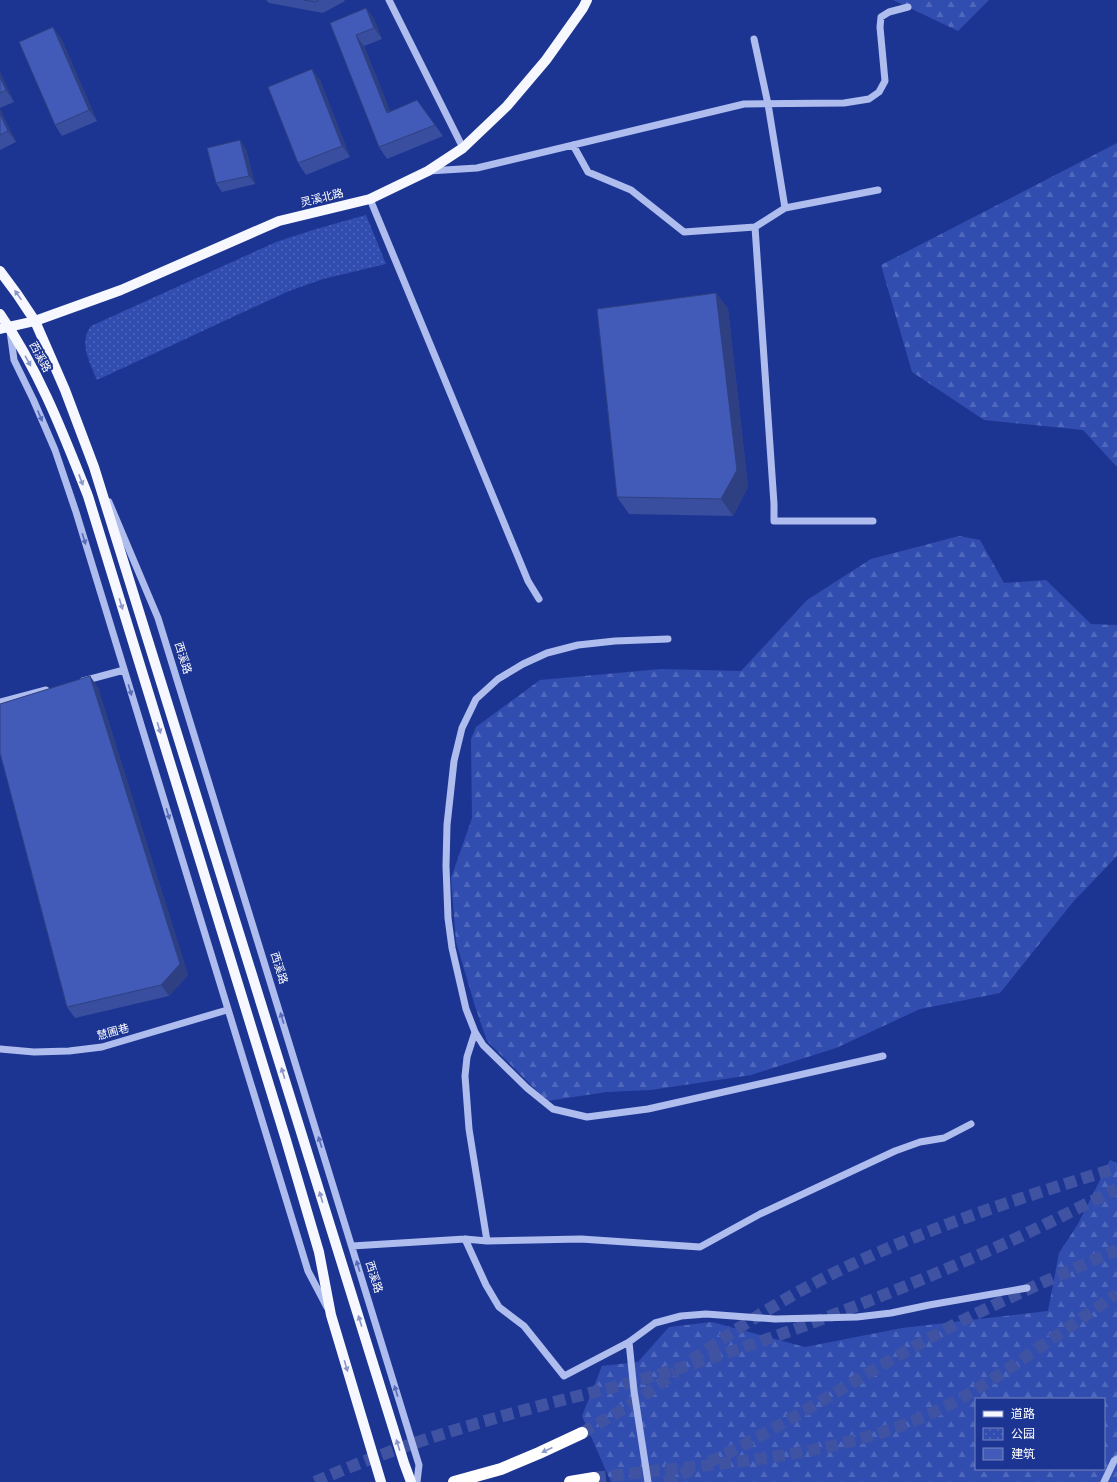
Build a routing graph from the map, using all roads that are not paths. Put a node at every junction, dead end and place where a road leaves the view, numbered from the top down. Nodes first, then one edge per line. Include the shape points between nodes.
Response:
1 (390, 0) edge
2 (587, 0) edge
3 (908, 7) dead end
4 (754, 39) dead end
5 (768, 104) junction
6 (573, 145) junction
7 (464, 148) junction
8 (428, 171) junction
9 (878, 190) dead end
10 (370, 199) junction
11 (785, 208) junction
12 (755, 227) junction
13 (0, 271) edge
14 (0, 314) edge
15 (35, 321) junction
16 (5, 328) edge
17 (94, 467) junction
18 (873, 521) dead end
19 (539, 599) dead end
20 (668, 639) dead end
21 (124, 670) junction
22 (73, 683) edge
23 (51, 689) edge
24 (0, 702) edge
25 (228, 1010) junction
26 (475, 1032) junction
27 (0, 1049) edge
28 (883, 1056) dead end
29 (971, 1124) dead end
30 (464, 1239) junction
31 (487, 1240) junction
32 (352, 1246) junction
33 (1027, 1288) dead end
34 (331, 1315) junction
35 (628, 1342) junction
36 (582, 1433) tunnel mouth
37 (1117, 1459) edge
38 (594, 1478) dead end
39 (381, 1482) edge
40 (411, 1482) edge
41 (417, 1482) edge
42 (454, 1482) edge
43 (570, 1482) edge
44 (648, 1482) edge
45 (1104, 1482) edge

1 - 7 street
2 - 7 main road, 灵溪北路 via 546,60 507,106
3 - 5 street via 889,12 882,17 880,27 885,81 879,92 869,99 844,103
4 - 5 street
5 - 6 street via 744,104
5 - 11 street
6 - 8 street via 477,168
6 - 12 street via 588,172 631,190 684,232
7 - 8 main road, 灵溪北路
8 - 10 main road, 灵溪北路
9 - 11 street
10 - 15 main road, 灵溪北路 via 279,221 121,290
10 - 19 street via 528,581
11 - 12 street
12 - 18 street via 774,521
15 -> 13 main road, 西溪路
14 - 16 main road, 西溪路
15 - 16 main road, 灵溪北路
15 - 17 main road, 西溪路
16 -> 21 street, 西溪路 via 14,360 55,450
16 -> 34 main road, 西溪路 via 41,384 88,496 286,1140 319,1252
32 -> 17 street, 西溪路 via 158,618
40 -> 17 main road, 西溪路
20 - 26 street via 578,645 547,653 498,679 476,699 462,728 454,761 447,826 446,866 452,948 466,1009
21 - 22 street
21 -> 25 street, 西溪路
23 - 24 street
25 - 27 street, 慧圃巷 via 102,1047 55,1052
25 - 34 street, 西溪路 via 308,1271
26 - 28 street via 483,1045 527,1088 553,1109 587,1117 648,1109
26 - 31 street via 464,1076 469,1130
29 - 31 street via 944,1138 920,1142 895,1151 760,1214 700,1247 581,1239
30 - 31 street
30 - 32 street
30 - 35 street via 499,1307 524,1326 564,1376
41 -> 32 street, 西溪路 via 419,1465
33 - 35 street via 891,1313 857,1316 776,1319 706,1314 681,1316 655,1323
34 -> 39 main road, 西溪路
35 - 44 street
36 -> 42 highway via 501,1469
37 - 45 street
38 - 43 highway

